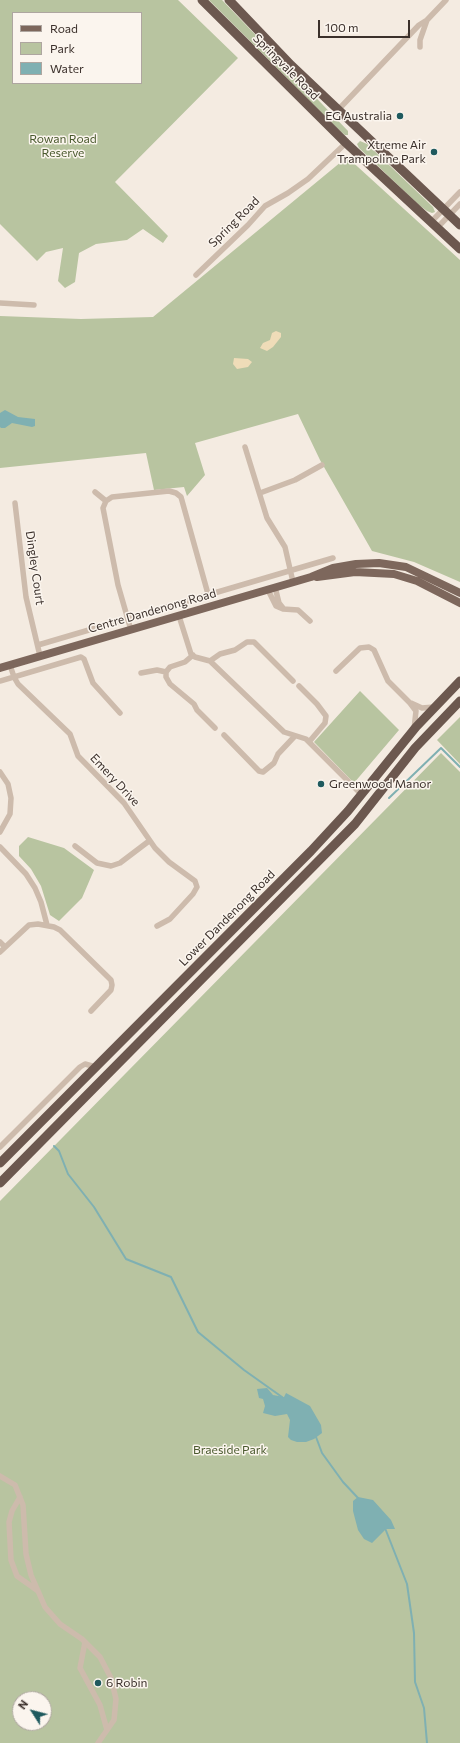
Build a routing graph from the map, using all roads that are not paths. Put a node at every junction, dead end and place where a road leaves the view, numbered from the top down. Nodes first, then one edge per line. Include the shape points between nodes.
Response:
1 (202, 0) edge
2 (228, 0) edge
3 (446, 0) edge
4 (427, 20) junction
5 (420, 47) dead end
6 (338, 110) junction
7 (358, 130) junction
8 (346, 143) junction
9 (460, 192) edge
10 (460, 204) edge
11 (446, 212) junction
12 (434, 225) junction
13 (460, 225) edge
14 (460, 249) edge
15 (196, 275) dead end
16 (0, 303) edge
17 (34, 305) dead end
18 (245, 447) dead end
19 (322, 465) dead end
20 (95, 492) dead end
21 (260, 493) junction
22 (106, 501) junction
23 (15, 503) dead end
24 (333, 558) dead end
25 (291, 570) junction
26 (311, 577) junction
27 (293, 582) junction
28 (271, 589) junction
29 (460, 593) edge
30 (208, 594) junction
31 (460, 603) edge
32 (179, 616) junction
33 (128, 618) junction
34 (310, 621) dead end
35 (131, 630) junction
36 (40, 644) junction
37 (44, 655) junction
38 (193, 655) junction
39 (210, 661) junction
40 (10, 665) junction
41 (0, 668) edge
42 (336, 671) dead end
43 (166, 672) junction
44 (141, 673) dead end
45 (14, 677) junction
46 (0, 681) edge
47 (293, 681) dead end
48 (460, 681) edge
49 (298, 686) dead end
50 (460, 701) edge
51 (410, 703) junction
52 (434, 707) junction
53 (120, 713) dead end
54 (215, 728) dead end
55 (413, 730) junction
56 (224, 735) dead end
57 (294, 737) junction
58 (309, 742) junction
59 (0, 772) edge
60 (362, 795) junction
61 (0, 832) edge
62 (149, 841) junction
63 (75, 846) dead end
64 (0, 847) edge
65 (44, 925) junction
66 (157, 926) dead end
67 (0, 942) edge
68 (5, 947) junction
69 (0, 952) edge
70 (92, 1011) dead end
71 (96, 1067) junction
72 (0, 1147) edge
73 (0, 1163) edge
74 (0, 1183) edge
75 (0, 1476) edge
76 (20, 1497) junction
77 (39, 1591) junction
78 (85, 1642) junction
79 (106, 1730) junction
80 (98, 1743) edge

1 - 8 highway, Springvale Road
2 - 6 highway, Springvale Road
3 - 4 street
4 - 5 street
4 - 6 street via 419,25
6 - 7 highway, Springvale Road
7 - 8 highway
7 - 11 highway, Springvale Road
8 - 12 highway, Springvale Road
8 - 15 street, Spring Road via 308,179 265,206
9 - 11 street
10 - 11 street
11 - 12 street
11 - 13 highway, Springvale Road
12 - 14 highway, Springvale Road
16 - 17 street
18 - 21 street
19 - 21 street via 295,480
20 - 22 street
21 - 25 street via 268,518 285,547
22 - 30 street via 115,496 169,491 178,494 183,501
22 - 33 street via 103,508 117,580
23 - 36 street, Dingley Court via 26,597
24 - 25 street, Centre Dandenong Road
25 - 27 street
25 - 30 street, Centre Dandenong Road
26 - 27 main road, Centre Dandenong Road
26 - 29 main road, Centre Dandenong Road via 332,568 386,563 413,570
26 - 31 main road, Centre Dandenong Road via 355,572 394,574 417,581
27 - 28 main road, Centre Dandenong Road
28 - 32 main road, Centre Dandenong Road
28 - 34 street via 274,603 278,607 298,610
30 - 33 street, Centre Dandenong Road
32 - 35 main road, Centre Dandenong Road
32 - 38 street via 188,649
33 - 35 street
33 - 36 street, Centre Dandenong Road
35 - 37 main road, Centre Dandenong Road
36 - 37 street, Dingley Court
37 - 40 main road, Centre Dandenong Road
38 - 39 street
38 - 43 street via 185,662 170,667
39 - 47 street via 247,642 254,642
39 - 57 street via 277,726
40 - 41 main road, Centre Dandenong Road
40 - 45 street, Emery Drive
42 - 51 street via 358,650 372,648 390,684
43 - 44 street via 156,670
43 - 54 street via 168,682 194,704
45 - 46 street
45 - 53 street via 79,657 84,659 92,683
45 - 62 street, Emery Drive via 21,687 70,734 78,756 124,803
48 - 52 highway, Lower Dandenong Road
49 - 58 street via 326,716 325,724
50 - 74 highway, Lower Dandenong Road via 415,748 355,824
51 - 52 street via 422,708
51 - 55 street via 416,715
52 - 55 highway, Lower Dandenong Road
55 - 60 highway, Lower Dandenong Road
56 - 57 street via 264,772
57 - 58 street
58 - 60 street
59 - 61 street via 8,784 11,798 10,814
60 - 71 highway, Lower Dandenong Road via 311,851
62 - 63 street via 120,863 111,866 97,863
62 - 66 street, Emery Drive via 169,862 193,879 197,887 194,894 170,918
64 - 65 street via 31,881 39,895
65 - 68 street via 20,932
65 - 70 street via 66,934 111,980 111,990
67 - 68 street
68 - 69 street
71 - 72 street via 82,1065
71 - 73 highway, Lower Dandenong Road
75 - 76 street via 15,1485
76 - 77 street via 30,1575
76 - 77 street via 9,1522 11,1560 17,1576
77 - 78 street via 45,1607 60,1624
78 - 79 street via 80,1668 100,1705
78 - 79 street via 100,1657 111,1678 116,1699 114,1720
79 - 80 street

